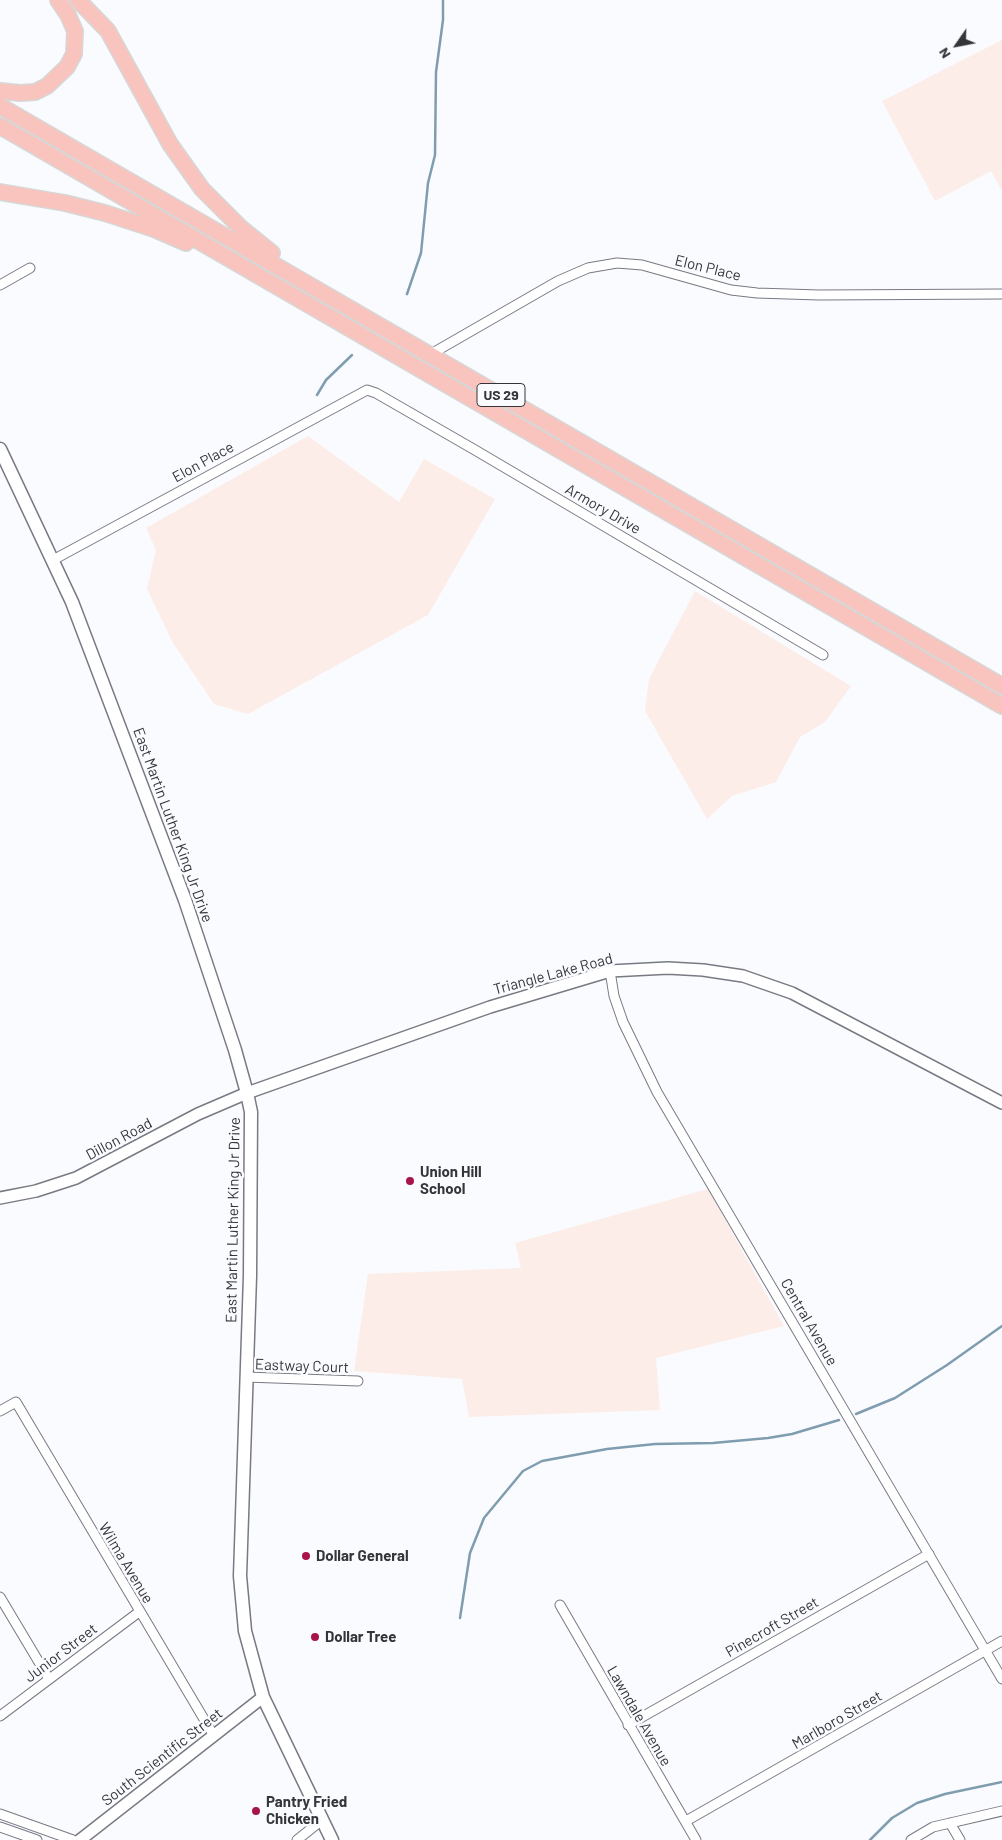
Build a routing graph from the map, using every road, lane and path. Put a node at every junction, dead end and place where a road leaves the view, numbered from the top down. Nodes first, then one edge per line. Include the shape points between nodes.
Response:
1 (58, 0) edge
2 (78, 0) edge
3 (0, 91) edge
4 (0, 106) edge
5 (0, 126) edge
6 (0, 192) edge
7 (30, 268) dead end
8 (0, 285) edge
9 (274, 285) junction
10 (1002, 294) edge
11 (347, 305) junction
12 (431, 354) junction
13 (367, 390) joint
14 (0, 449) edge
15 (53, 560) junction
16 (823, 655) dead end
17 (1002, 686) edge
18 (1002, 706) edge
19 (610, 971) junction
20 (247, 1093) junction
21 (1002, 1103) edge
22 (0, 1198) edge
23 (246, 1377) junction
24 (358, 1382) dead end
25 (0, 1412) edge
26 (929, 1554) junction
27 (0, 1597) edge
28 (560, 1606) dead end
29 (139, 1612) junction
30 (1002, 1641) edge
31 (986, 1651) junction
32 (49, 1679) junction
33 (1002, 1679) edge
34 (263, 1697) junction
35 (0, 1716) edge
36 (628, 1725) junction
37 (214, 1736) junction
38 (1002, 1810) edge
39 (0, 1814) edge
40 (322, 1820) junction
41 (686, 1821) junction
42 (950, 1823) junction
43 (0, 1827) edge
44 (38, 1840) edge
45 (73, 1840) edge
46 (80, 1840) edge
47 (296, 1840) edge
48 (332, 1840) edge
49 (696, 1840) edge
50 (911, 1840) edge
51 (960, 1840) edge

1 - 3 highway via 75,31 74,54 67,67 35,92
2 - 11 highway via 108,31 170,144 202,189 260,244
4 - 11 highway, US 29
5 - 9 highway, US 29
6 - 9 highway via 65,203 154,229
7 - 8 street
9 - 18 highway, US 29
10 - 12 street, Elon Place via 819,295 731,290 642,265 618,263 588,268 558,281
11 - 12 highway, US 29
12 - 17 highway, US 29
13 - 15 street, Elon Place
13 - 16 street, Armory Drive
14 - 15 main road, East Martin Luther King Jr Drive
15 - 20 main road, East Martin Luther King Jr Drive via 72,602 185,900
19 - 20 street, Triangle Lake Road via 490,1007
19 - 21 street, Triangle Lake Road via 668,968 743,976 792,993
19 - 26 street, Central Avenue via 623,1022 657,1092
20 - 22 street, Dillon Road via 198,1114 76,1178
20 - 23 main road, East Martin Luther King Jr Drive via 251,1112 251,1165
23 - 24 street, Eastway Court
23 - 34 main road, East Martin Luther King Jr Drive via 241,1584 245,1630
25 - 29 street, Wilma Avenue via 16,1403
26 - 31 street, Central Avenue
26 - 36 street, Pinecroft Street
27 - 32 street
28 - 36 street, Lawndale Avenue
29 - 32 street, Junior Street
29 - 37 street, Wilma Avenue
30 - 31 street, Marlboro Street
31 - 33 street, Central Avenue
31 - 41 street, Marlboro Street
32 - 35 street, Junior Street
34 - 37 street, South Scientific Street
34 - 40 main road, East Martin Luther King Jr Drive
36 - 41 street, Lawndale Avenue
37 - 46 street, South Scientific Street
38 - 42 street
39 - 45 street
40 - 47 street
40 - 48 main road, East Martin Luther King Jr Drive
41 - 49 street, Lawndale Avenue
42 - 50 street
42 - 51 street
43 - 44 street

